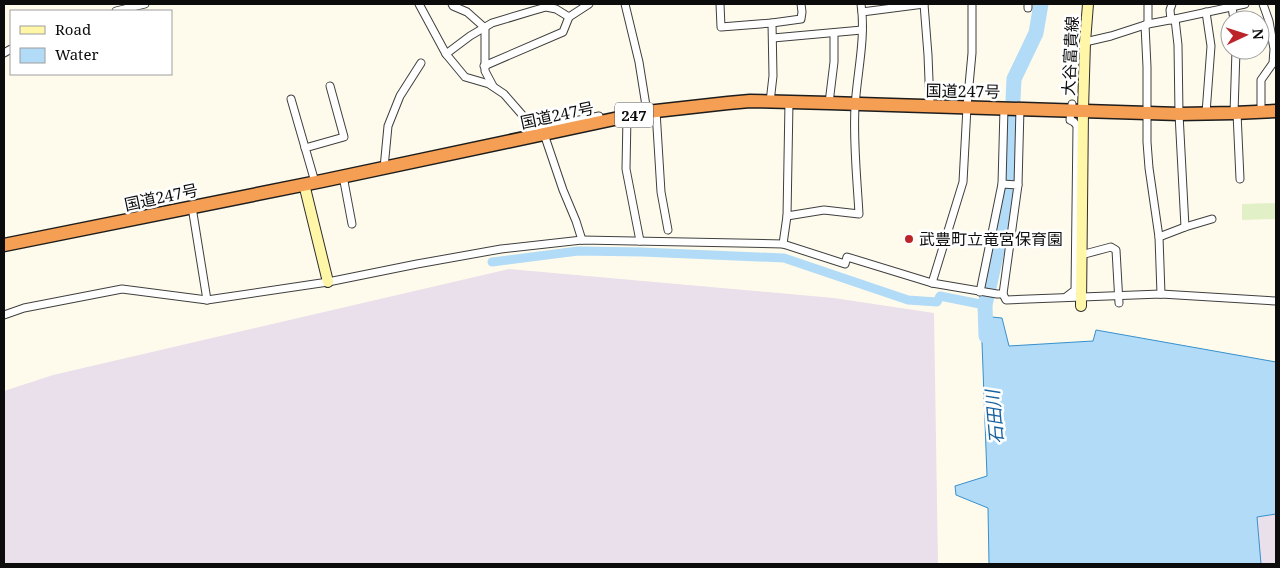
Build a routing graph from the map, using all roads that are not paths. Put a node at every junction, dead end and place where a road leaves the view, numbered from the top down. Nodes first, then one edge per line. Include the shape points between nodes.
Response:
1 (145, 4) edge
2 (419, 4) edge
3 (452, 4) edge
4 (589, 4) edge
5 (625, 4) edge
6 (720, 4) edge
7 (802, 4) edge
8 (924, 4) edge
9 (972, 4) edge
10 (1088, 4) edge
11 (1148, 4) edge
12 (1172, 4) edge
13 (1245, 4) edge
14 (1263, 4) edge
15 (1232, 7) junction
16 (861, 8) edge
17 (120, 10) edge
18 (1232, 10) edge
19 (1206, 12) junction
20 (569, 17) junction
21 (1173, 19) junction
22 (772, 23) junction
23 (1146, 24) junction
24 (485, 28) junction
25 (862, 30) junction
26 (834, 33) junction
27 (773, 38) junction
28 (1085, 42) junction
29 (446, 54) junction
30 (1236, 60) edge
31 (421, 63) dead end
32 (484, 66) junction
33 (330, 86) dead end
34 (493, 87) junction
35 (292, 99) dead end
36 (770, 102) junction
37 (789, 102) junction
38 (829, 103) junction
39 (671, 104) dead end
40 (855, 104) junction
41 (930, 106) junction
42 (967, 107) junction
43 (1004, 108) junction
44 (1020, 108) junction
45 (1076, 108) junction
46 (650, 110) junction
47 (1276, 111) edge
48 (1261, 112) junction
49 (1147, 113) junction
50 (1206, 113) junction
51 (1236, 113) junction
52 (1180, 114) junction
53 (627, 116) junction
54 (1084, 127) junction
55 (535, 134) junction
56 (305, 148) junction
57 (384, 168) junction
58 (343, 176) junction
59 (1240, 179) dead end
60 (309, 183) junction
61 (1002, 184) junction
62 (1018, 186) junction
63 (192, 207) junction
64 (787, 216) junction
65 (1212, 220) dead end
66 (352, 224) dead end
67 (1185, 227) junction
68 (668, 230) dead end
69 (1159, 237) junction
70 (582, 240) junction
71 (640, 241) junction
72 (783, 244) junction
73 (4, 246) edge
74 (1081, 255) junction
75 (328, 282) junction
76 (932, 283) junction
77 (980, 292) junction
78 (1003, 294) junction
79 (1161, 294) junction
80 (1118, 295) junction
81 (1066, 297) junction
82 (207, 300) junction
83 (1081, 301) junction
84 (1276, 301) edge
85 (1119, 303) dead end
86 (4, 315) edge

1 - 17 street
2 - 29 street
3 - 24 street
4 - 20 street
5 - 46 street
6 - 22 street via 721,26
7 - 22 street via 801,19
8 - 16 street
8 - 41 street
9 - 42 street
10 - 28 street, 大谷富貴線
11 - 23 street
12 - 21 street
13 - 15 street
14 - 48 street via 1274,49 1273,63 1261,80
15 - 18 street
15 - 19 street
16 - 25 street
19 - 21 street
19 - 50 street via 1211,46
20 - 24 street via 546,7
20 - 32 street via 563,32
21 - 23 street
21 - 52 street via 1178,46
22 - 27 street
23 - 28 street
23 - 49 street
24 - 29 street
24 - 32 street
25 - 26 street
25 - 40 street
26 - 27 street
26 - 38 street
27 - 36 street
28 - 45 street, 大谷富貴線
29 - 34 street via 465,76
30 - 51 street
31 - 57 street via 400,96 388,126
32 - 34 street
33 - 56 street via 344,137
34 - 55 street via 504,94
35 - 56 street
36 - 37 highway, 国道247号 / 247
36 - 46 highway, 国道247号 / 247
37 - 38 highway, 国道247号 / 247
37 - 64 street
38 - 40 highway, 国道247号 / 247
39 - 46 street
40 - 41 highway, 国道247号 / 247
40 - 64 street via 859,214 824,210
41 - 42 highway, 国道247号 / 247
42 - 43 highway, 国道247号 / 247
42 - 76 street via 963,182
43 - 44 highway, 国道247号 / 247
43 - 61 street
44 - 45 highway, 国道247号 / 247
44 - 62 street
45 - 49 highway, 国道247号 / 247
45 - 54 street, 大谷富貴線
46 - 53 highway, 国道247号 / 247
46 - 55 street
46 - 68 street
47 - 48 highway, 国道247号 / 247
48 - 51 highway, 国道247号 / 247
49 - 52 highway, 国道247号 / 247
49 - 69 street via 1149,168
50 - 51 highway, 国道247号 / 247
50 - 52 highway, 国道247号 / 247
51 - 59 street
52 - 67 street
53 - 55 highway, 国道247号 / 247
53 - 71 street via 626,169
54 - 74 street, 大谷富貴線
54 - 81 street via 1075,290
55 - 57 highway, 国道247号 / 247
55 - 70 street via 563,190
56 - 60 street
57 - 58 highway, 国道247号 / 247
58 - 60 highway, 国道247号 / 247
58 - 66 street
60 - 63 highway, 国道247号 / 247
60 - 75 street
61 - 62 street
61 - 77 street
62 - 78 street
63 - 73 highway, 国道247号 / 247
63 - 82 street
64 - 72 street
65 - 67 street
67 - 69 street
69 - 79 street
70 - 71 street
70 - 75 street via 501,249
71 - 72 street
72 - 76 street via 845,264 847,258
74 - 80 street via 1111,247 1116,250
74 - 83 street, 大谷富貴線
75 - 82 street
76 - 77 street
77 - 78 street
78 - 81 street via 1006,300
79 - 80 street
79 - 84 street
80 - 83 street
80 - 85 street
81 - 83 street
82 - 86 street via 122,288

